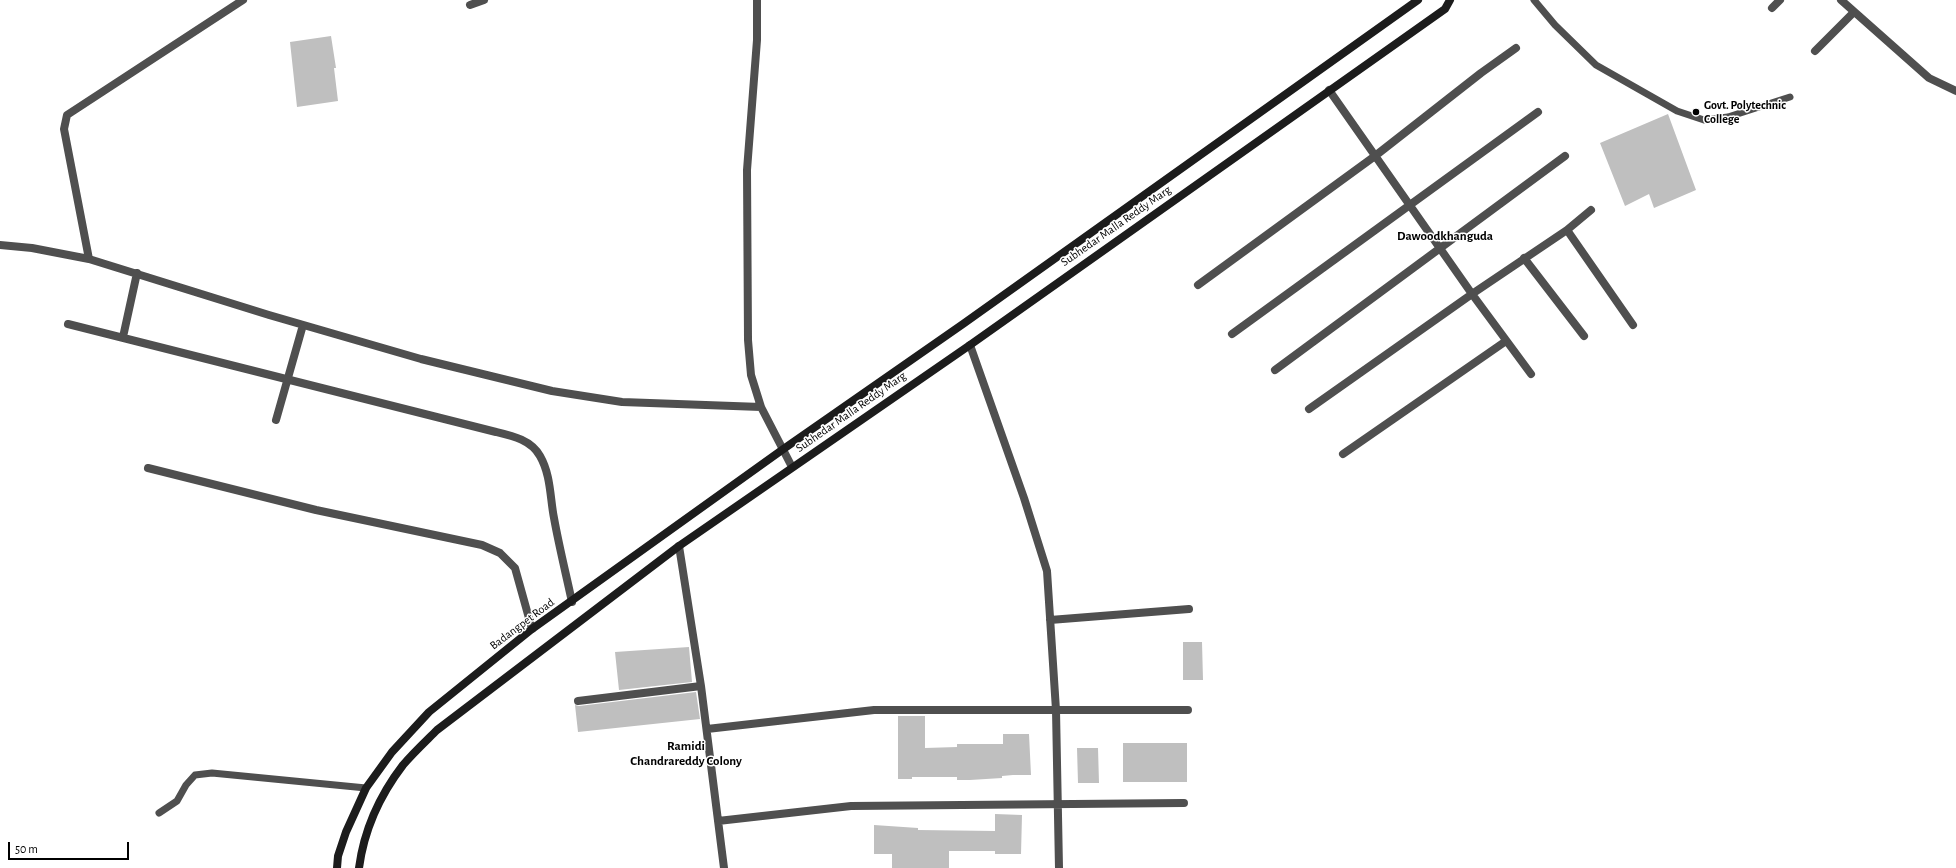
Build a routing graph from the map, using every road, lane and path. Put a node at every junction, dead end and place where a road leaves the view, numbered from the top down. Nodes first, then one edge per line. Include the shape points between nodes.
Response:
1 (243, 0) edge
2 (484, 0) edge
3 (757, 0) edge
4 (1418, 0) edge
5 (1450, 0) edge
6 (1534, 0) edge
7 (1780, 0) edge
8 (1841, 0) edge
9 (470, 5) dead end
10 (1772, 8) dead end
11 (1854, 12) junction
12 (1516, 48) dead end
13 (1815, 51) dead end
14 (1329, 90) junction
15 (1956, 91) edge
16 (1790, 98) dead end
17 (1538, 112) dead end
18 (1375, 156) junction
19 (1565, 156) dead end
20 (1410, 204) junction
21 (1591, 210) dead end
22 (1567, 230) junction
23 (0, 245) edge
24 (1441, 249) junction
25 (1524, 258) junction
26 (89, 259) junction
27 (137, 273) junction
28 (1198, 285) dead end
29 (1472, 294) junction
30 (68, 324) dead end
31 (303, 325) junction
32 (1633, 325) dead end
33 (1232, 334) dead end
34 (1584, 336) dead end
35 (123, 337) junction
36 (1506, 340) junction
37 (970, 345) junction
38 (1275, 370) dead end
39 (1531, 374) dead end
40 (287, 380) junction
41 (761, 407) junction
42 (1309, 409) dead end
43 (276, 420) dead end
44 (782, 450) junction
45 (1343, 454) dead end
46 (792, 467) junction
47 (148, 468) dead end
48 (679, 546) junction
49 (572, 602) junction
50 (1189, 609) dead end
51 (1050, 620) junction
52 (532, 629) junction
53 (701, 686) junction
54 (578, 701) dead end
55 (1056, 710) junction
56 (1188, 710) dead end
57 (707, 730) junction
58 (366, 788) junction
59 (1184, 803) dead end
60 (1058, 805) junction
61 (159, 813) dead end
62 (718, 821) junction
63 (337, 868) edge
64 (359, 868) edge
65 (724, 868) edge
66 (1059, 868) edge

1 - 26 street via 67,115 64,129
2 - 9 street
3 - 41 street via 757,40 747,170 748,340 751,375
4 - 44 main road, Subhedar Malla Reddy Marg
5 - 14 main road, Subhedar Malla Reddy Marg via 1445,8
6 - 16 lane via 1596,65 1677,111 1704,120 1728,117
7 - 10 street
8 - 11 street
11 - 13 street
11 - 15 street via 1929,78
12 - 18 street
14 - 18 street
14 - 37 main road, Subhedar Malla Reddy Marg
17 - 20 street
18 - 20 street
18 - 28 street
19 - 24 street
20 - 24 street
20 - 33 street
21 - 22 street
22 - 25 street
22 - 32 street
23 - 26 street via 32,248
24 - 29 street
24 - 38 street
25 - 29 street
25 - 34 street
26 - 27 street
27 - 31 street
27 - 35 street
29 - 36 street
29 - 42 street
30 - 35 street
31 - 40 street
31 - 41 street via 429,361 552,391 622,402
35 - 40 street
36 - 39 street
36 - 45 street
37 - 46 main road, Subhedar Malla Reddy Marg
37 - 51 street via 1047,571
40 - 43 street
40 - 49 street via 496,432 528,443 540,456 548,477
41 - 44 street
44 - 46 street
44 - 49 main road, Badangpet Road
46 - 48 main road
47 - 52 street via 316,510 482,545 500,553 515,568
48 - 53 street
48 - 64 main road via 438,730 404,765 375,809
49 - 52 main road, Badangpet Road
50 - 51 street
51 - 55 street
52 - 58 main road, Badangpet Road via 429,712 392,752
53 - 54 street
53 - 57 street
55 - 56 street
55 - 57 street via 874,710
55 - 60 street
57 - 62 street
58 - 61 lane via 212,772 195,775 177,801
58 - 63 main road, Badangpet Road via 346,832
59 - 60 street
60 - 62 street via 851,806
60 - 66 street
62 - 65 street

